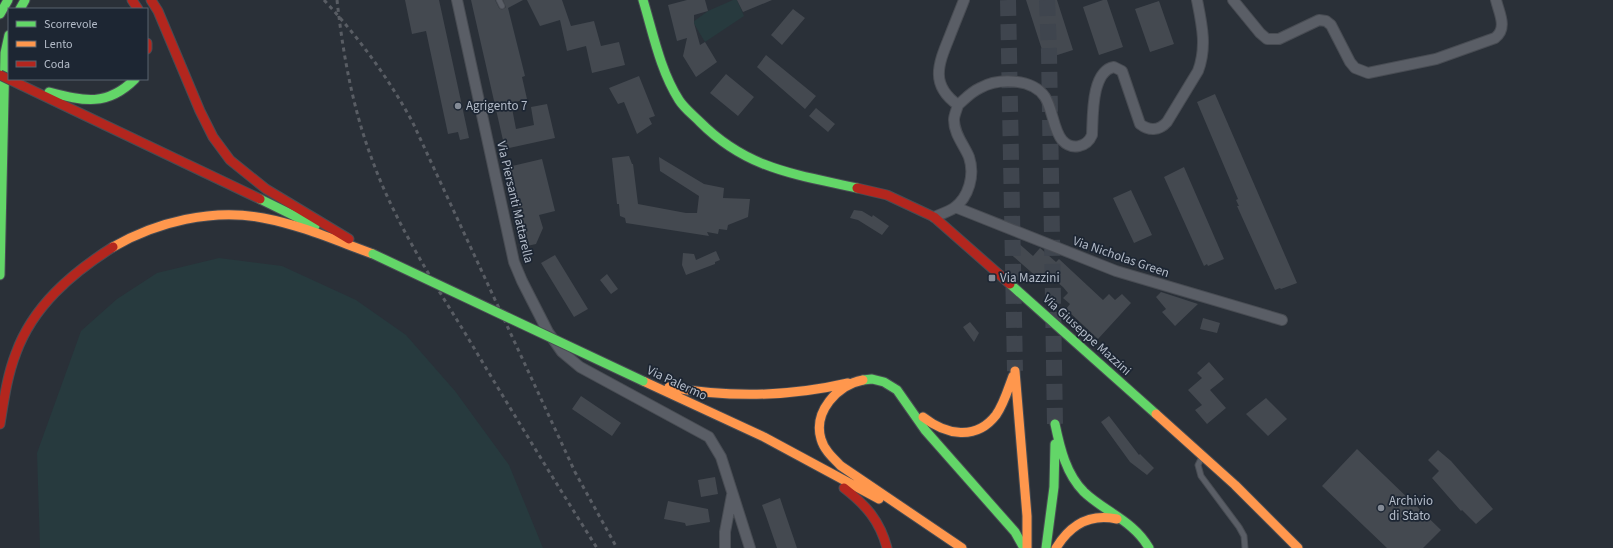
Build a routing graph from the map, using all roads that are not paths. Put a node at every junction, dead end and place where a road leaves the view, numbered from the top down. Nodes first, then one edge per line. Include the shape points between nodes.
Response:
1 (8, 0) edge
2 (151, 0) edge
3 (457, 0) edge
4 (499, 0) edge
5 (643, 0) edge
6 (964, 0) edge
7 (1197, 0) edge
8 (1233, 0) edge
9 (1496, 0) edge
10 (502, 6) dead end
11 (0, 14) edge
12 (8, 40) edge
13 (10, 80) edge
14 (134, 80) edge
15 (21, 85) junction
16 (958, 105) junction
17 (955, 207) junction
18 (934, 217) junction
19 (373, 254) junction
20 (0, 275) edge
21 (1282, 320) dead end
22 (643, 382) junction
23 (854, 382) junction
24 (902, 398) junction
25 (0, 424) edge
26 (796, 455) junction
27 (1202, 456) junction
28 (732, 493) junction
29 (1126, 522) junction
30 (928, 525) junction
31 (725, 548) edge
32 (750, 548) edge
33 (887, 548) edge
34 (962, 548) edge
35 (1026, 548) edge
36 (1046, 548) edge
37 (1056, 548) edge
38 (1150, 548) edge
39 (1245, 548) edge
40 (1298, 548) edge

1 - 11 main road
2 - 19 main road via 200,111 213,137 230,160 266,189
3 - 28 street, Via Piersanti Mattarella via 514,262 541,320 562,352 580,367 708,437 719,453
4 - 10 lane
5 - 18 main road, Via Giuseppe Mazzini via 661,62 679,101 728,147 750,160 782,171 887,195
6 - 16 street via 938,68 942,89
7 - 16 street via 1204,44 1201,63 1167,122 1160,128 1148,129 1140,124 1122,71 1114,67 1106,71 1095,92 1092,135 1089,141 1080,146 1070,146 1062,140 1044,96 1029,86 1013,82 986,85
8 - 9 street via 1263,37 1272,40 1319,20 1326,20 1350,62 1355,68 1368,73 1436,58 1495,38 1502,26
12 - 20 main road via 5,53
13 - 15 main road, bridge
14 - 15 main road via 120,92 96,101 84,101
15 - 19 main road
16 - 17 street via 954,120 958,136 969,158 971,178 967,193
17 - 18 street
17 - 21 street, Via Nicholas Green via 1116,271
18 - 27 main road, Via Giuseppe Mazzini
19 - 22 main road, Via Palermo, bridge
19 - 25 main road via 276,221 245,215 177,221 139,234 108,249 83,266 48,299 29,324 19,342 12,364
22 - 23 main road via 716,396 766,396 813,392
22 - 26 main road, Via Palermo via 764,437
23 - 24 main road via 884,382 894,387
23 - 30 main road via 831,398 824,409 820,420 823,446 841,466
24 - 35 main road via 924,429 1015,532
24 - 35 main road via 935,428 958,434 972,432 995,416 1016,371 1027,516
26 - 30 main road, Via Palermo
26 - 33 main road via 870,509 879,523
27 - 39 lane via 1198,465 1202,476 1240,527
27 - 40 main road, Via Giuseppe Mazzini
28 - 31 street via 725,532
28 - 32 street, Via Piersanti Mattarella
29 - 36 main road via 1103,508 1082,490 1066,464 1055,424 1054,487
29 - 37 main road via 1109,517 1088,519 1071,528
29 - 38 main road via 1140,533
30 - 34 main road, Via Palermo

